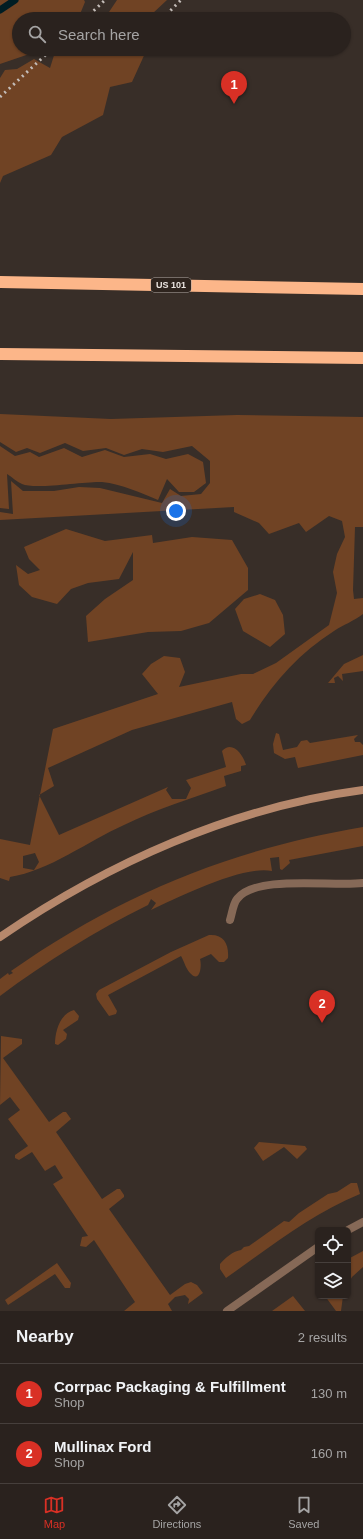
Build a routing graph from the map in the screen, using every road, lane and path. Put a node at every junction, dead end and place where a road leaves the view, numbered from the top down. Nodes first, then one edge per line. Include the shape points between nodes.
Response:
1 (0, 282) edge
2 (363, 288) edge
3 (0, 354) edge
4 (363, 359) edge
5 (363, 790) edge
6 (363, 883) edge
7 (230, 920) dead end
8 (0, 937) edge
9 (363, 1222) edge
10 (351, 1228) edge
11 (315, 1249) edge
12 (227, 1311) edge

1 - 2 highway, US 101
3 - 4 highway
5 - 8 main road via 271,810 184,838 121,865 74,890
6 - 7 street via 268,885 248,890 237,900
9 - 10 street
11 - 12 street

